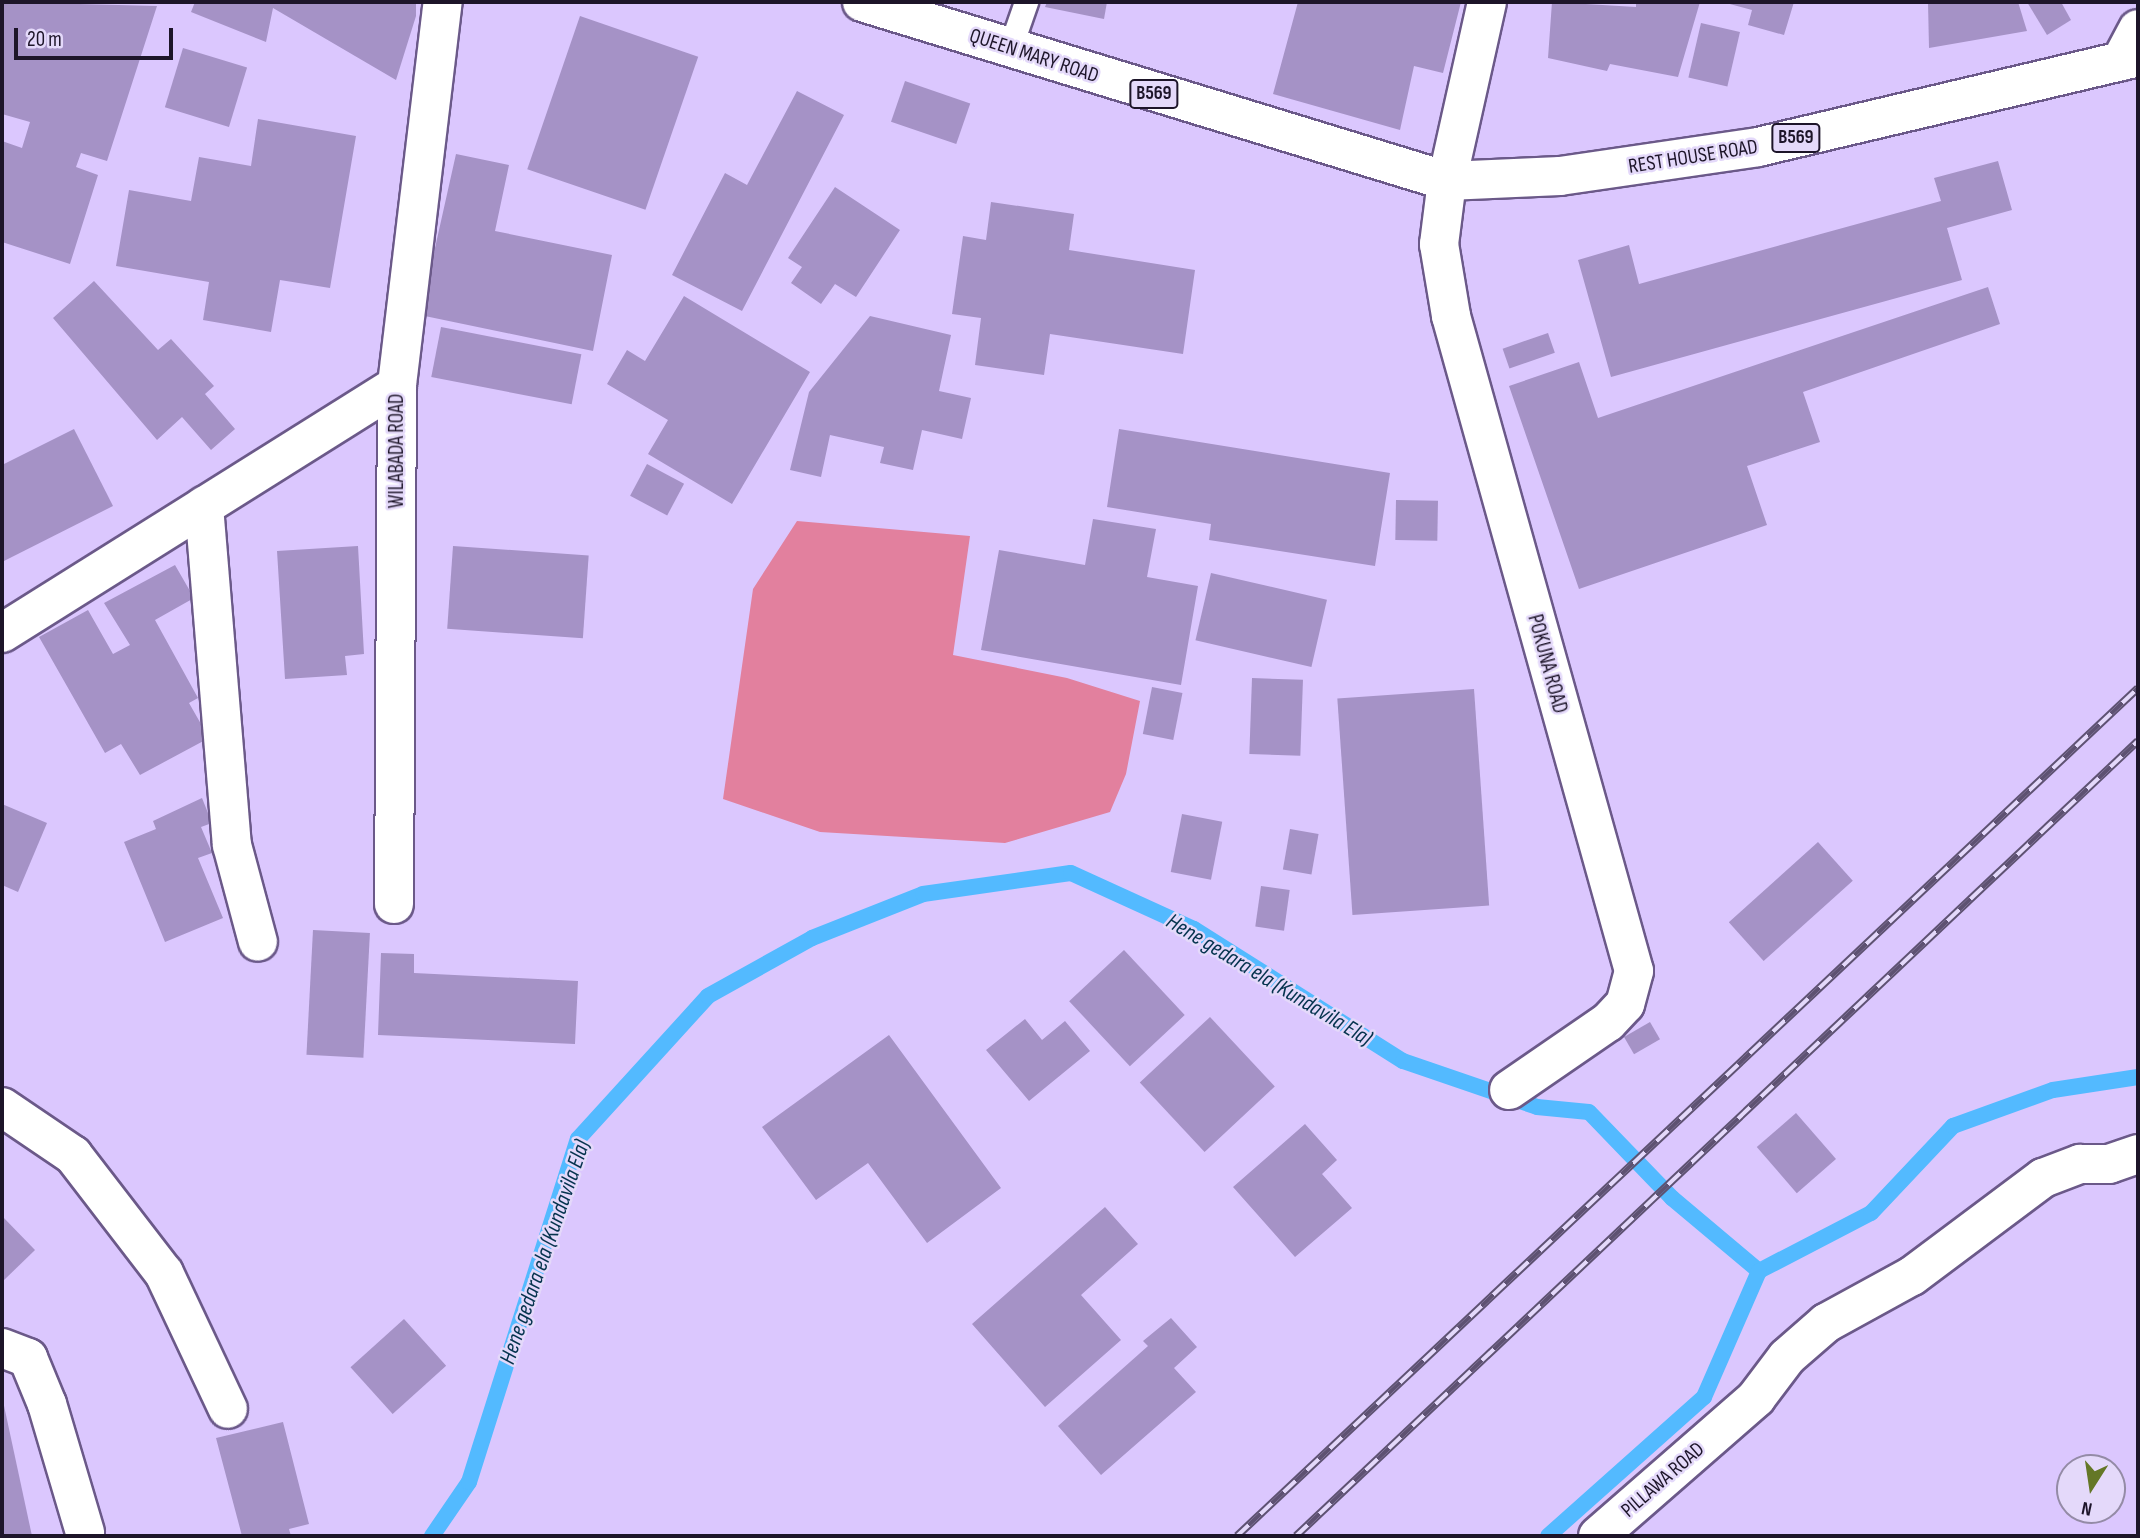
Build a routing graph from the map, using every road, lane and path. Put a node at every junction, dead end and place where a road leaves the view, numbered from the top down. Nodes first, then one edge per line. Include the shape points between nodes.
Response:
1 (443, 2) edge
2 (862, 2) edge
3 (1026, 2) edge
4 (1488, 2) edge
5 (1010, 48) junction
6 (2132, 49) edge
7 (1447, 181) junction
8 (397, 385) junction
9 (204, 506) junction
10 (2, 633) edge
11 (394, 904) dead end
12 (258, 942) dead end
13 (1509, 1090) dead end
14 (2, 1107) edge
15 (2138, 1154) edge
16 (2, 1348) edge
17 (228, 1409) dead end
18 (85, 1532) dead end
19 (1598, 1536) edge

1 - 8 street, WILABADA ROAD
2 - 5 street, QUEEN MARY ROAD / B569
3 - 5 lane
4 - 7 street, POKUNA ROAD
5 - 7 street, QUEEN MARY ROAD / B569
6 - 7 street, REST HOUSE ROAD / B569 via 1758,147 1560,176
7 - 13 street, POKUNA ROAD via 1439,244 1451,316 1634,971 1625,1004 1608,1023
8 - 9 street
8 - 11 street, WILABADA ROAD
9 - 10 street
9 - 12 street via 232,845
14 - 17 street via 73,1155 164,1273
15 - 19 street, PILLAWA ROAD via 2109,1164 2080,1164 2043,1178 1912,1276 1826,1323 1727,1423
16 - 18 street via 28,1358 47,1404

